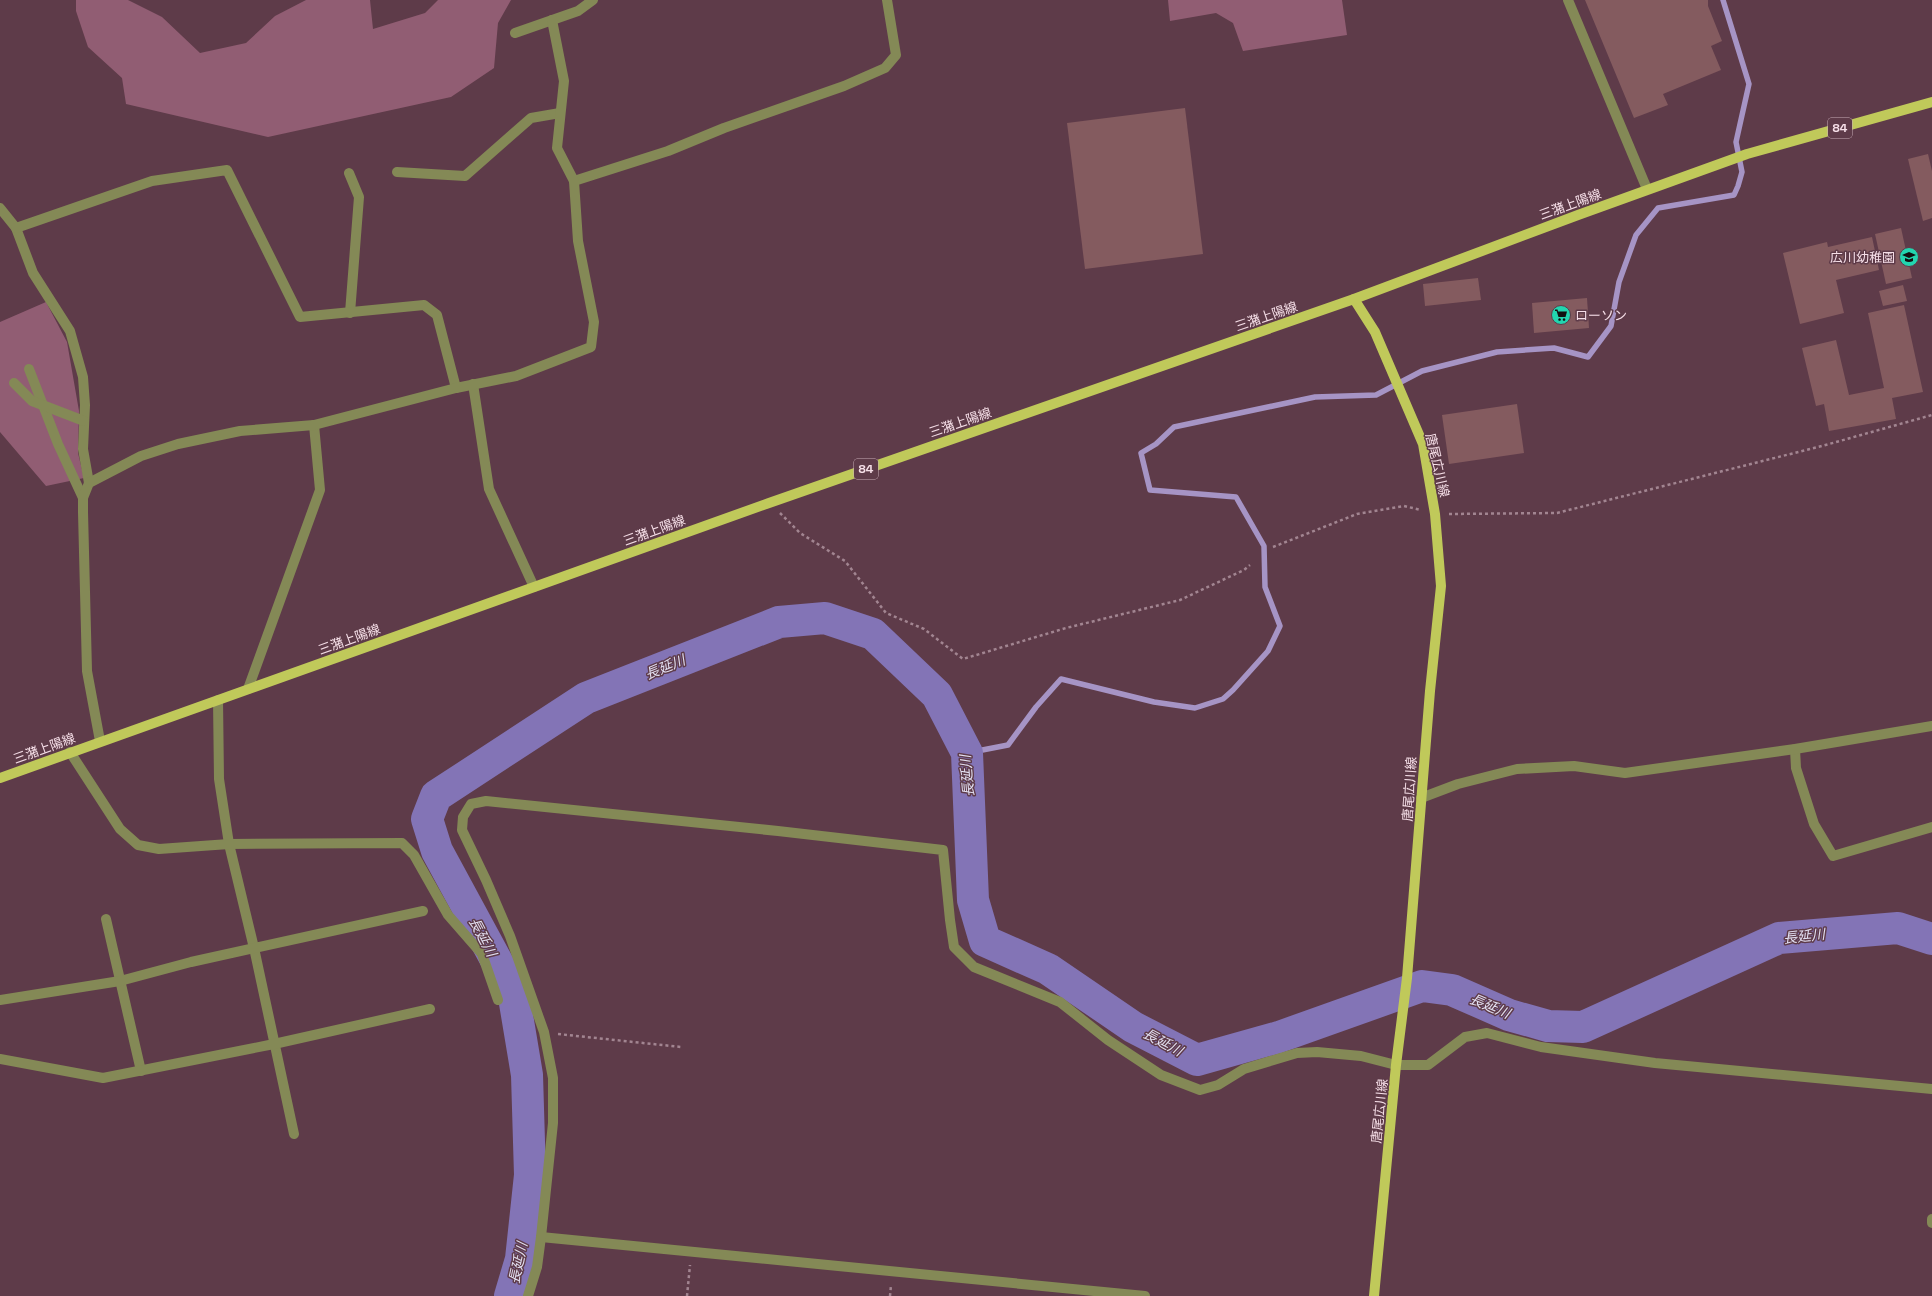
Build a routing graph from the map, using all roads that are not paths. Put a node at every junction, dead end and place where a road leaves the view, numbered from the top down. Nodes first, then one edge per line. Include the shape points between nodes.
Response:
1 (593, 0) edge
2 (887, 0) edge
3 (1568, 0) edge
4 (552, 20) junction
5 (515, 33) dead end
6 (1932, 102) edge
7 (560, 113) junction
8 (397, 172) dead end
9 (349, 173) dead end
10 (574, 181) junction
11 (1647, 189) junction
12 (0, 208) edge
13 (16, 228) junction
14 (1354, 299) junction
15 (350, 313) junction
16 (30, 369) dead end
17 (14, 383) dead end
18 (473, 384) junction
19 (456, 388) junction
20 (43, 406) junction
21 (84, 421) junction
22 (314, 425) junction
23 (89, 483) junction
24 (83, 498) junction
25 (534, 587) junction
26 (248, 689) junction
27 (218, 700) junction
28 (1932, 726) edge
29 (100, 741) junction
30 (1795, 749) junction
31 (70, 752) junction
32 (0, 778) edge
33 (1421, 798) junction
34 (1932, 827) edge
35 (229, 844) junction
36 (424, 911) dead end
37 (106, 919) dead end
38 (254, 948) junction
39 (120, 981) junction
40 (0, 1000) edge
41 (498, 1000) dead end
42 (430, 1009) dead end
43 (274, 1044) junction
44 (0, 1059) edge
45 (1396, 1065) junction
46 (141, 1070) junction
47 (1932, 1089) edge
48 (294, 1134) dead end
49 (1932, 1220) edge
50 (1932, 1223) edge
51 (541, 1237) junction
52 (528, 1296) edge
53 (1145, 1296) edge
54 (1374, 1296) edge

1 - 4 street via 578,11
2 - 10 street via 896,55 885,68 844,86 724,128 668,151
3 - 11 street
4 - 5 street
4 - 7 street via 564,81
6 - 11 main road, 三潴上陽線 / 84 via 1747,154
7 - 8 street via 531,118 465,176
7 - 10 street via 557,148
9 - 15 street via 359,197
10 - 18 street via 578,241 594,322 591,347 516,376
11 - 14 main road, 三潴上陽線 / 84
12 - 13 street
13 - 15 street via 152,181 227,170 300,317
13 - 21 street via 33,273 70,332 83,377
14 - 25 main road, 三潴上陽線 / 84
14 - 33 main road, 唐尾広川線 via 1375,332 1423,444 1436,514 1441,586
15 - 19 street via 424,305 437,315
16 - 20 street
17 - 20 street via 32,401
18 - 19 street
18 - 25 street via 489,489
19 - 22 street
20 - 21 street
20 - 24 street
21 - 23 street via 83,449
22 - 23 street via 240,431 178,444 141,456
22 - 26 street via 320,490
23 - 24 street
24 - 29 street via 87,671
25 - 26 main road, 三潴上陽線 / 84
26 - 27 main road, 三潴上陽線 / 84
27 - 29 main road, 三潴上陽線 / 84
27 - 35 street via 219,779
28 - 30 street
29 - 31 main road, 三潴上陽線 / 84
30 - 33 street via 1625,773 1574,766 1517,769 1458,784
30 - 34 street via 1796,768 1814,824 1833,856
31 - 32 main road, 三潴上陽線 / 84
31 - 35 street via 120,829 138,845 159,849
33 - 45 main road, 唐尾広川線 via 1407,978
35 - 38 street
35 - 41 street via 402,843 414,855 448,915 482,954
36 - 38 street
37 - 39 street
38 - 39 street
38 - 43 street
39 - 40 street
39 - 46 street
42 - 43 street
43 - 46 street
43 - 48 street
44 - 46 street via 103,1078
45 - 47 street via 1428,1065 1464,1037 1487,1033 1541,1047 1655,1062
45 - 51 street via 1361,1056 1297,1053 1244,1069 1218,1085 1200,1090 1161,1075 1108,1040 1060,1002 974,967 954,946 943,850 486,801 471,804 463,817 462,830 510,936 545,1037 553,1078 553,1123
45 - 54 main road, 唐尾広川線
49 - 50 street
51 - 52 street via 537,1267
51 - 53 street

